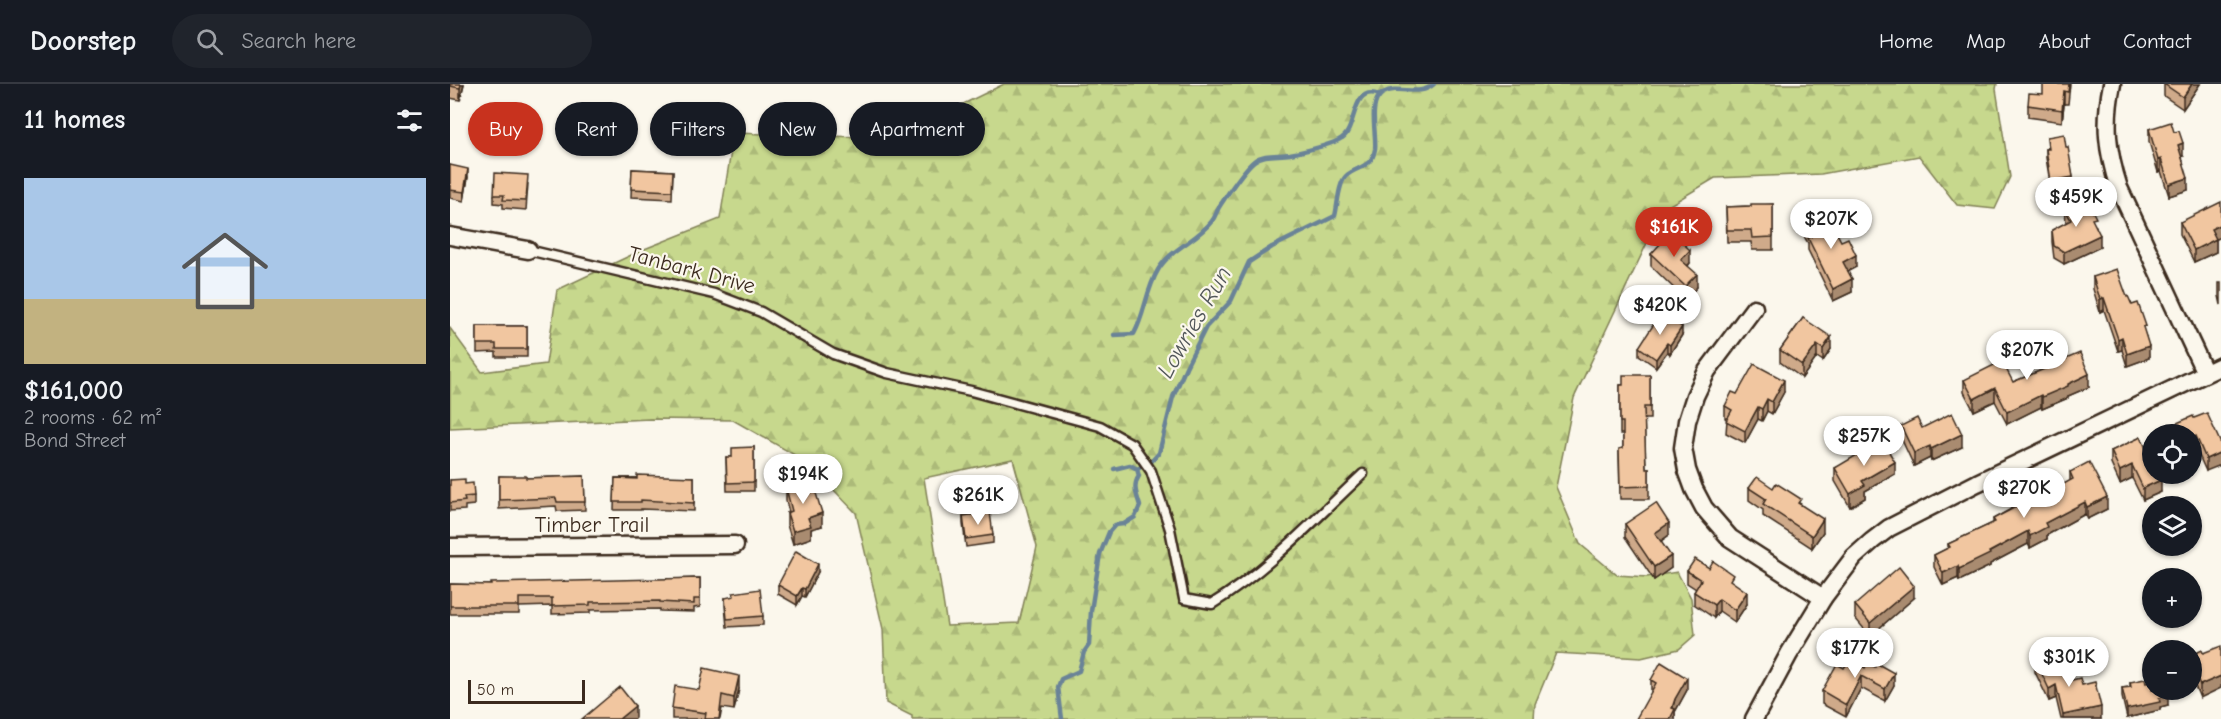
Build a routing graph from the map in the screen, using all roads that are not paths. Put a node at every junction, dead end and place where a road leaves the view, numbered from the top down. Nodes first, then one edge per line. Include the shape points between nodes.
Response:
1 (2112, 84) edge
2 (450, 236) edge
3 (528, 250) joint
4 (1754, 308) dead end
5 (2221, 366) edge
6 (2205, 373) junction
7 (1363, 474) dead end
8 (735, 545) dead end
9 (450, 547) edge
10 (1823, 598) junction
11 (1754, 719) edge

1 - 6 street via 2107,138 2119,188
2 - 3 street, Tanbark Drive
3 - 7 lane, Tanbark Drive via 714,294 761,312 833,354 909,379 1100,426 1132,444 1151,471 1165,510 1184,599 1212,604 1229,594 1260,571
4 - 10 street via 1707,371 1695,396 1683,448 1687,470 1704,508 1730,538
5 - 6 street
6 - 10 street via 1889,528 1854,557
8 - 9 street, Timber Trail
10 - 11 street

